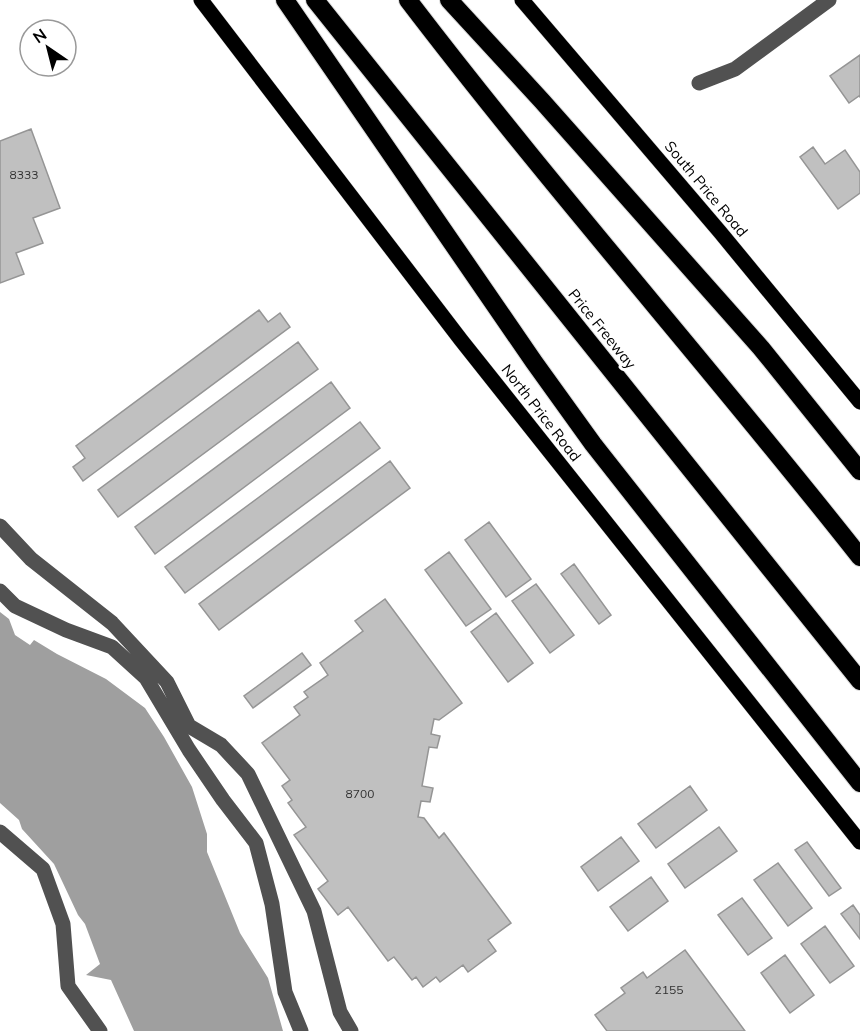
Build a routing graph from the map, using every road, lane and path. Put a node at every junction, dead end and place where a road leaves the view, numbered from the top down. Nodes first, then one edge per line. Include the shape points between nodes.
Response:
1 (201, 0) edge
2 (285, 0) edge
3 (315, 0) edge
4 (408, 0) edge
5 (449, 0) edge
6 (522, 0) edge
7 (829, 0) edge
8 (699, 83) dead end
9 (860, 402) edge
10 (860, 471) edge
11 (0, 525) edge
12 (860, 556) edge
13 (0, 591) edge
14 (860, 681) edge
15 (860, 783) edge
16 (0, 832) edge
17 (860, 842) edge
18 (100, 1031) edge
19 (301, 1031) edge
20 (351, 1031) edge

1 - 17 main road, North Price Road via 461,340
2 - 15 highway via 593,444
3 - 14 highway, Price Freeway
4 - 12 highway via 475,88
5 - 10 highway via 761,348
6 - 9 main road, South Price Road
7 - 8 street via 735,69
11 - 20 street via 31,559 112,623 167,682 189,726 221,745 248,774 314,911 340,1012
13 - 19 street via 15,606 112,646 146,678 189,750 256,843 272,903 285,992
16 - 18 street via 42,869 63,924 68,986

